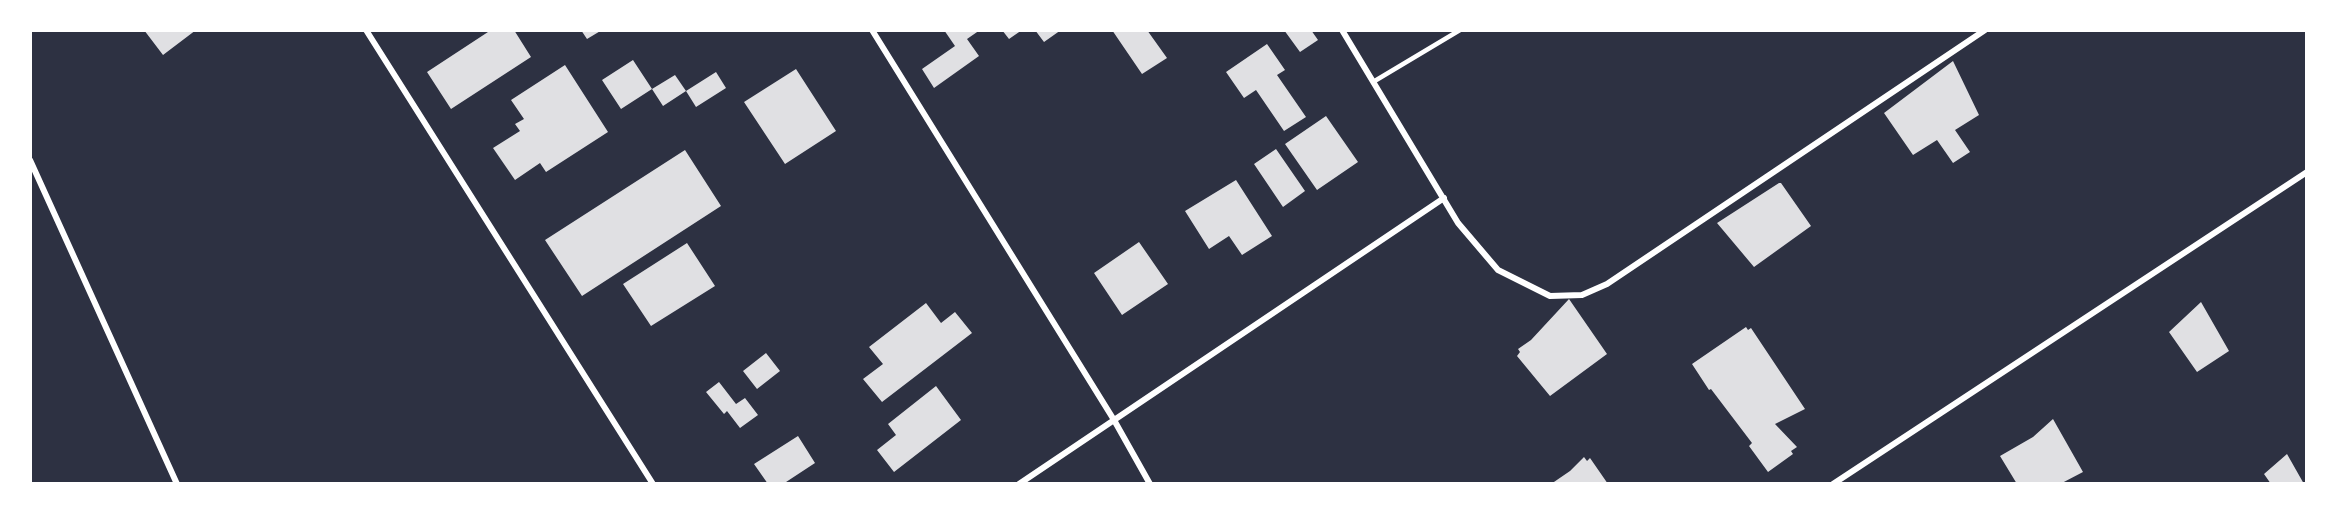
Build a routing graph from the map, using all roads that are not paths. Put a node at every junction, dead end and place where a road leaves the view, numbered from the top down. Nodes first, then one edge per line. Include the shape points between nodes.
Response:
1 (366, 30) edge
2 (872, 30) edge
3 (1342, 30) edge
4 (1460, 30) edge
5 (1985, 30) edge
6 (1373, 81) junction
7 (30, 160) edge
8 (2307, 172) edge
9 (1444, 198) junction
10 (1114, 420) junction
11 (177, 484) edge
12 (653, 484) edge
13 (1019, 484) edge
14 (1150, 484) edge
15 (1833, 484) edge

1 - 12 street
2 - 10 street
3 - 6 street
4 - 6 lane
5 - 9 street via 1607,284 1582,295 1550,296 1498,270 1458,222
6 - 9 street
7 - 11 street
8 - 15 street
9 - 10 street
10 - 13 street
10 - 14 street

